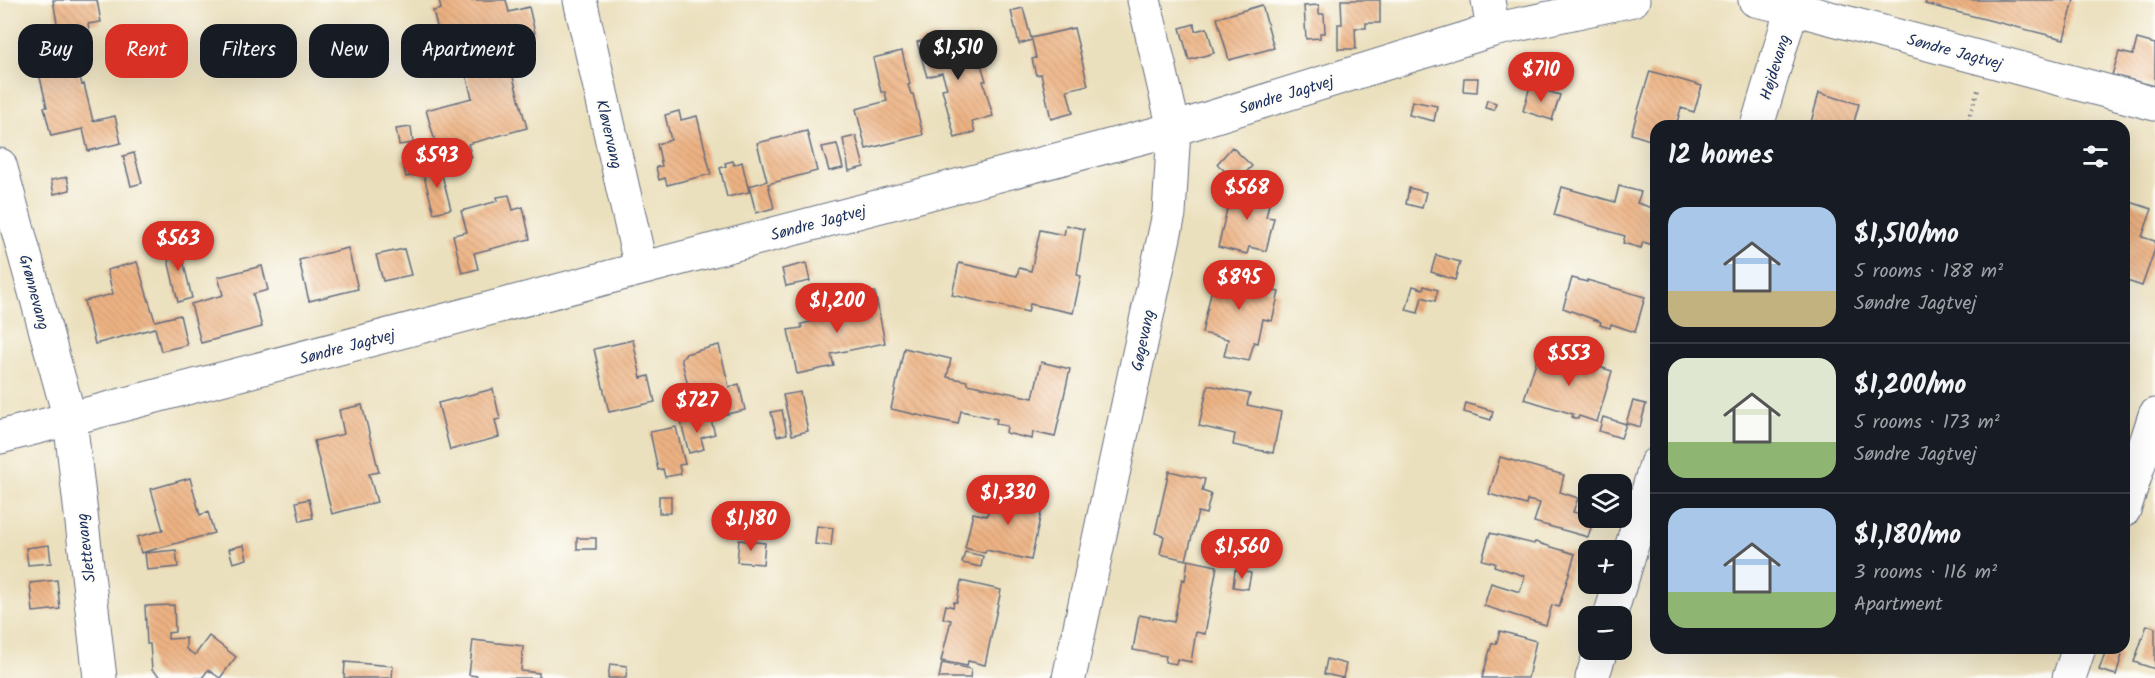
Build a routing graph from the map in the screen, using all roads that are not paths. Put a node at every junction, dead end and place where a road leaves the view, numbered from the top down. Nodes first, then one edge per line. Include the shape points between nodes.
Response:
1 (580, 0) edge
2 (1144, 0) edge
3 (1633, 0) edge
4 (1755, 0) edge
5 (1792, 8) junction
6 (1491, 15) edge
7 (2155, 104) edge
8 (1759, 120) edge
9 (1174, 129) junction
10 (0, 165) edge
11 (641, 268) junction
12 (2155, 415) edge
13 (70, 419) junction
14 (0, 437) edge
15 (1650, 484) edge
16 (2130, 492) edge
17 (1632, 544) edge
18 (2077, 654) edge
19 (1598, 660) edge
20 (100, 678) edge
21 (1069, 678) edge
22 (1592, 678) edge
23 (2068, 678) edge

1 - 11 street, Kløvervang
2 - 9 street, Gøgevang
3 - 6 street, Søndre Jagtvej
4 - 5 street, Søndre Jagtvej
5 - 7 street, Søndre Jagtvej
5 - 8 street, Højdevang
6 - 9 street, Søndre Jagtvej
9 - 11 street, Søndre Jagtvej
9 - 21 street, Gøgevang via 1169,214
10 - 13 street, Grønnevang
11 - 13 street, Søndre Jagtvej
12 - 16 street
13 - 14 street, Søndre Jagtvej
13 - 20 street, Slettevang
15 - 17 street
18 - 23 street
19 - 22 street

